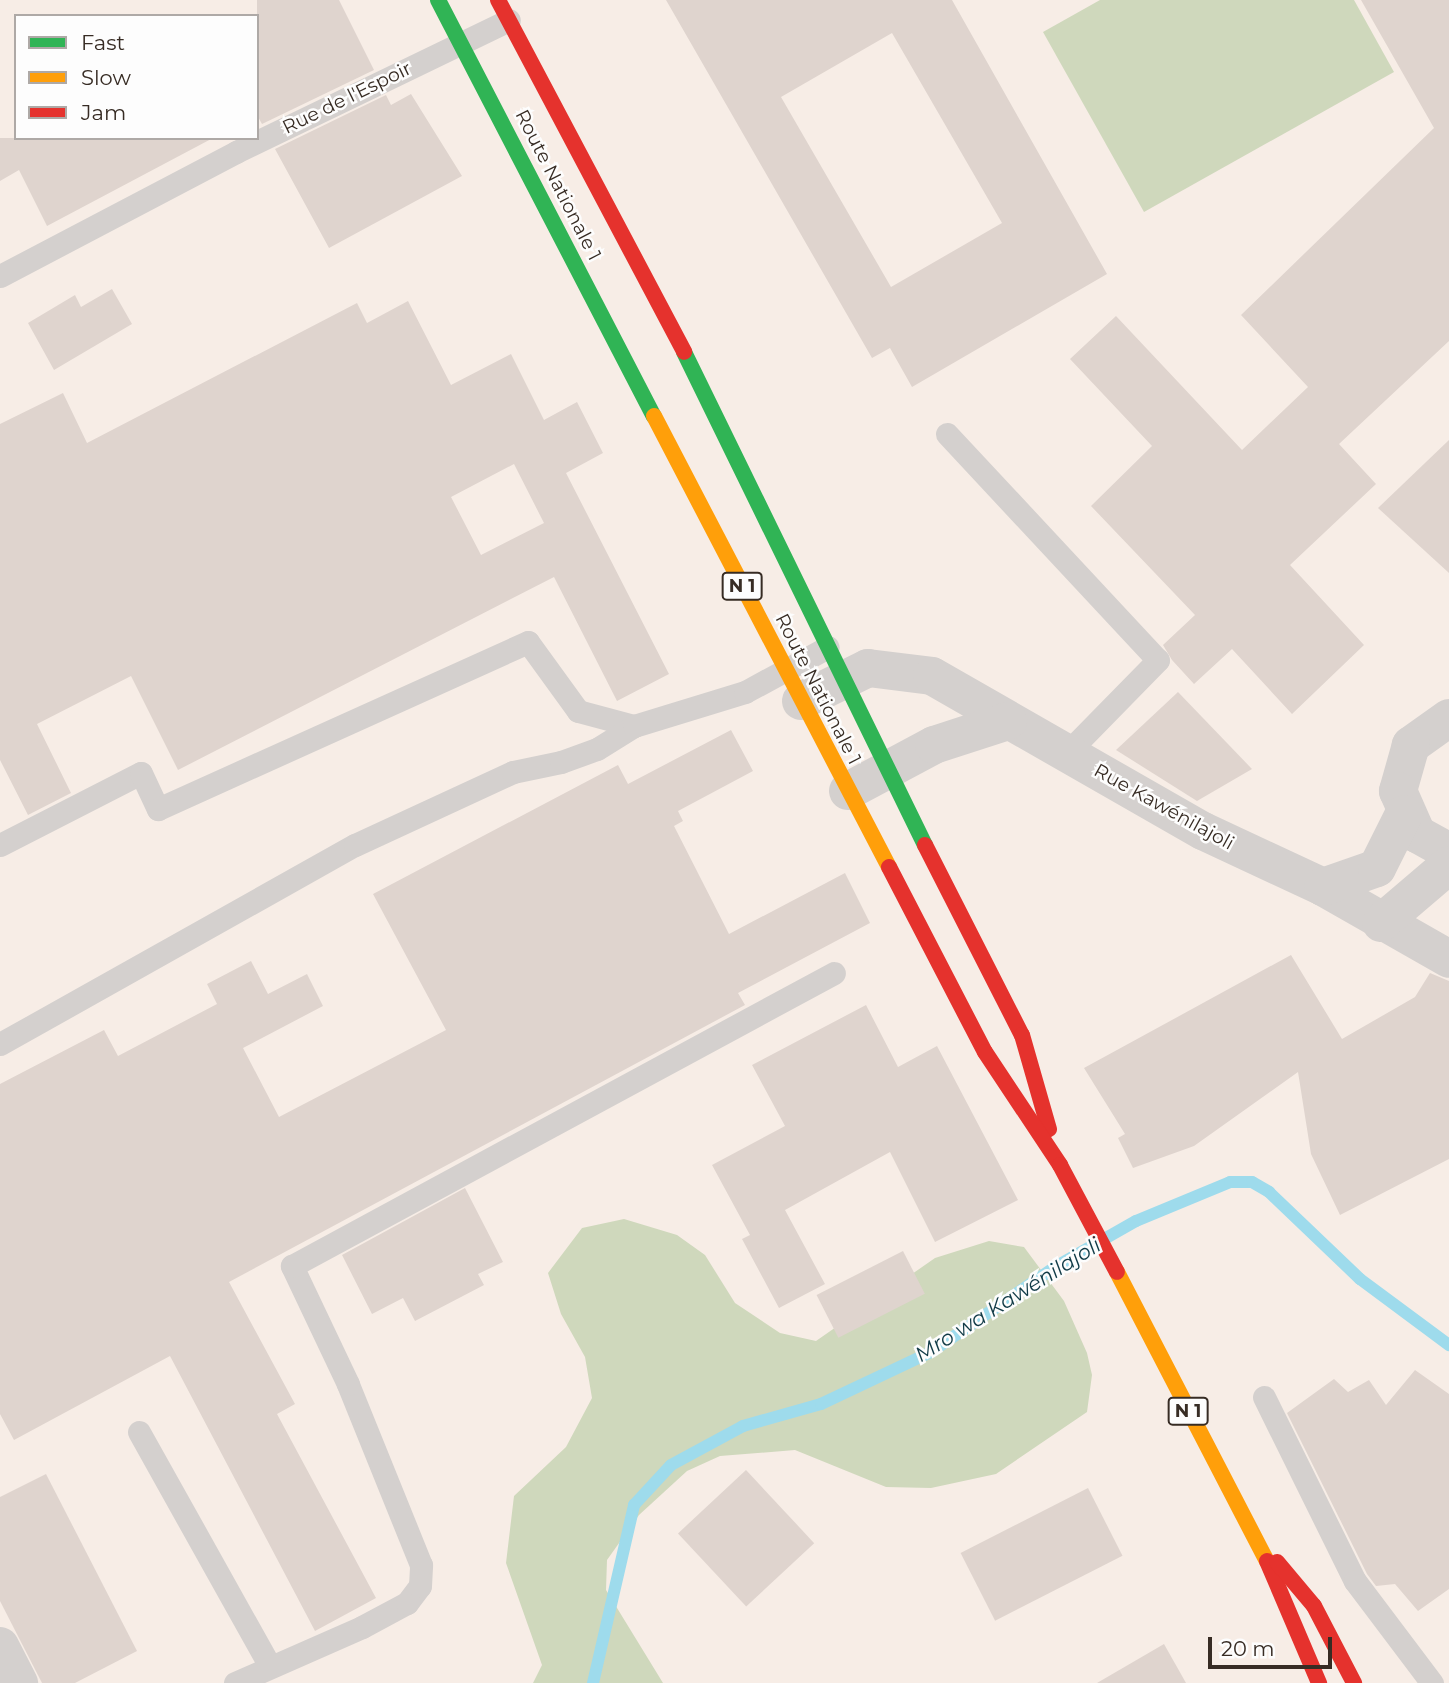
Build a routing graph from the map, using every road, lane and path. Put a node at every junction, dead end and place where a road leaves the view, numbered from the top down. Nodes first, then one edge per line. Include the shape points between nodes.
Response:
1 (438, 0) edge
2 (503, 10) edge
3 (461, 43) junction
4 (0, 276) edge
5 (947, 434) dead end
6 (835, 662) junction
7 (793, 685) junction
8 (1449, 718) edge
9 (1008, 721) junction
10 (634, 726) junction
11 (1067, 753) junction
12 (886, 769) junction
13 (848, 791) junction
14 (1404, 814) junction
15 (0, 845) edge
16 (1449, 852) edge
17 (1449, 865) edge
18 (1323, 887) junction
19 (1381, 923) junction
20 (1449, 959) edge
21 (834, 973) dead end
22 (0, 1044) edge
23 (1060, 1165) junction
24 (1264, 1397) dead end
25 (139, 1432) dead end
26 (1256, 1536) junction
27 (0, 1646) edge
28 (270, 1667) junction
29 (19, 1683) edge
30 (234, 1683) edge
31 (1319, 1683) edge
32 (1354, 1683) edge
33 (1433, 1683) edge

1 - 3 main road, Route Nationale 1 / N 1
2 - 3 lane, Rue de l'Espoir
2 - 6 main road, Route Nationale 1 / N 1 via 734,447
3 - 4 lane, Rue de l'Espoir via 236,152
3 - 7 main road, Route Nationale 1 / N 1
5 - 11 lane via 1158,660
6 - 7 street, Rue Kawénilajoli
6 - 9 street, Rue Kawénilajoli via 932,676
6 - 12 main road, Route Nationale 1 / N 1
7 - 10 lane via 745,692
7 - 13 main road, Route Nationale 1 / N 1
8 - 14 street via 1428,728 1406,756 1398,791
9 - 11 street, Rue Kawénilajoli
9 - 12 street via 934,745
10 - 15 lane via 578,711 528,642 158,809 141,773
10 - 22 lane via 597,749 513,772 355,845
11 - 18 street, Rue Kawénilajoli via 1203,831
12 - 13 street
12 - 23 main road, Route Nationale 1 / N 1 via 1022,1035
13 - 23 main road, Route Nationale 1 / N 1 via 985,1052
14 - 16 street via 1417,834
14 - 18 street via 1377,868
17 - 19 street
18 - 19 street, Rue Kawénilajoli
19 - 20 street, Rue Kawénilajoli
21 - 28 lane via 292,1266 348,1384 421,1565 420,1586 407,1603
23 - 26 main road, Route Nationale 1 / N 1
24 - 33 lane via 1355,1581
25 - 28 lane
26 - 31 main road, Route Nationale 1 / N 1
26 - 32 main road, Route Nationale 1 / N 1 via 1314,1606
27 - 29 street
28 - 30 lane

